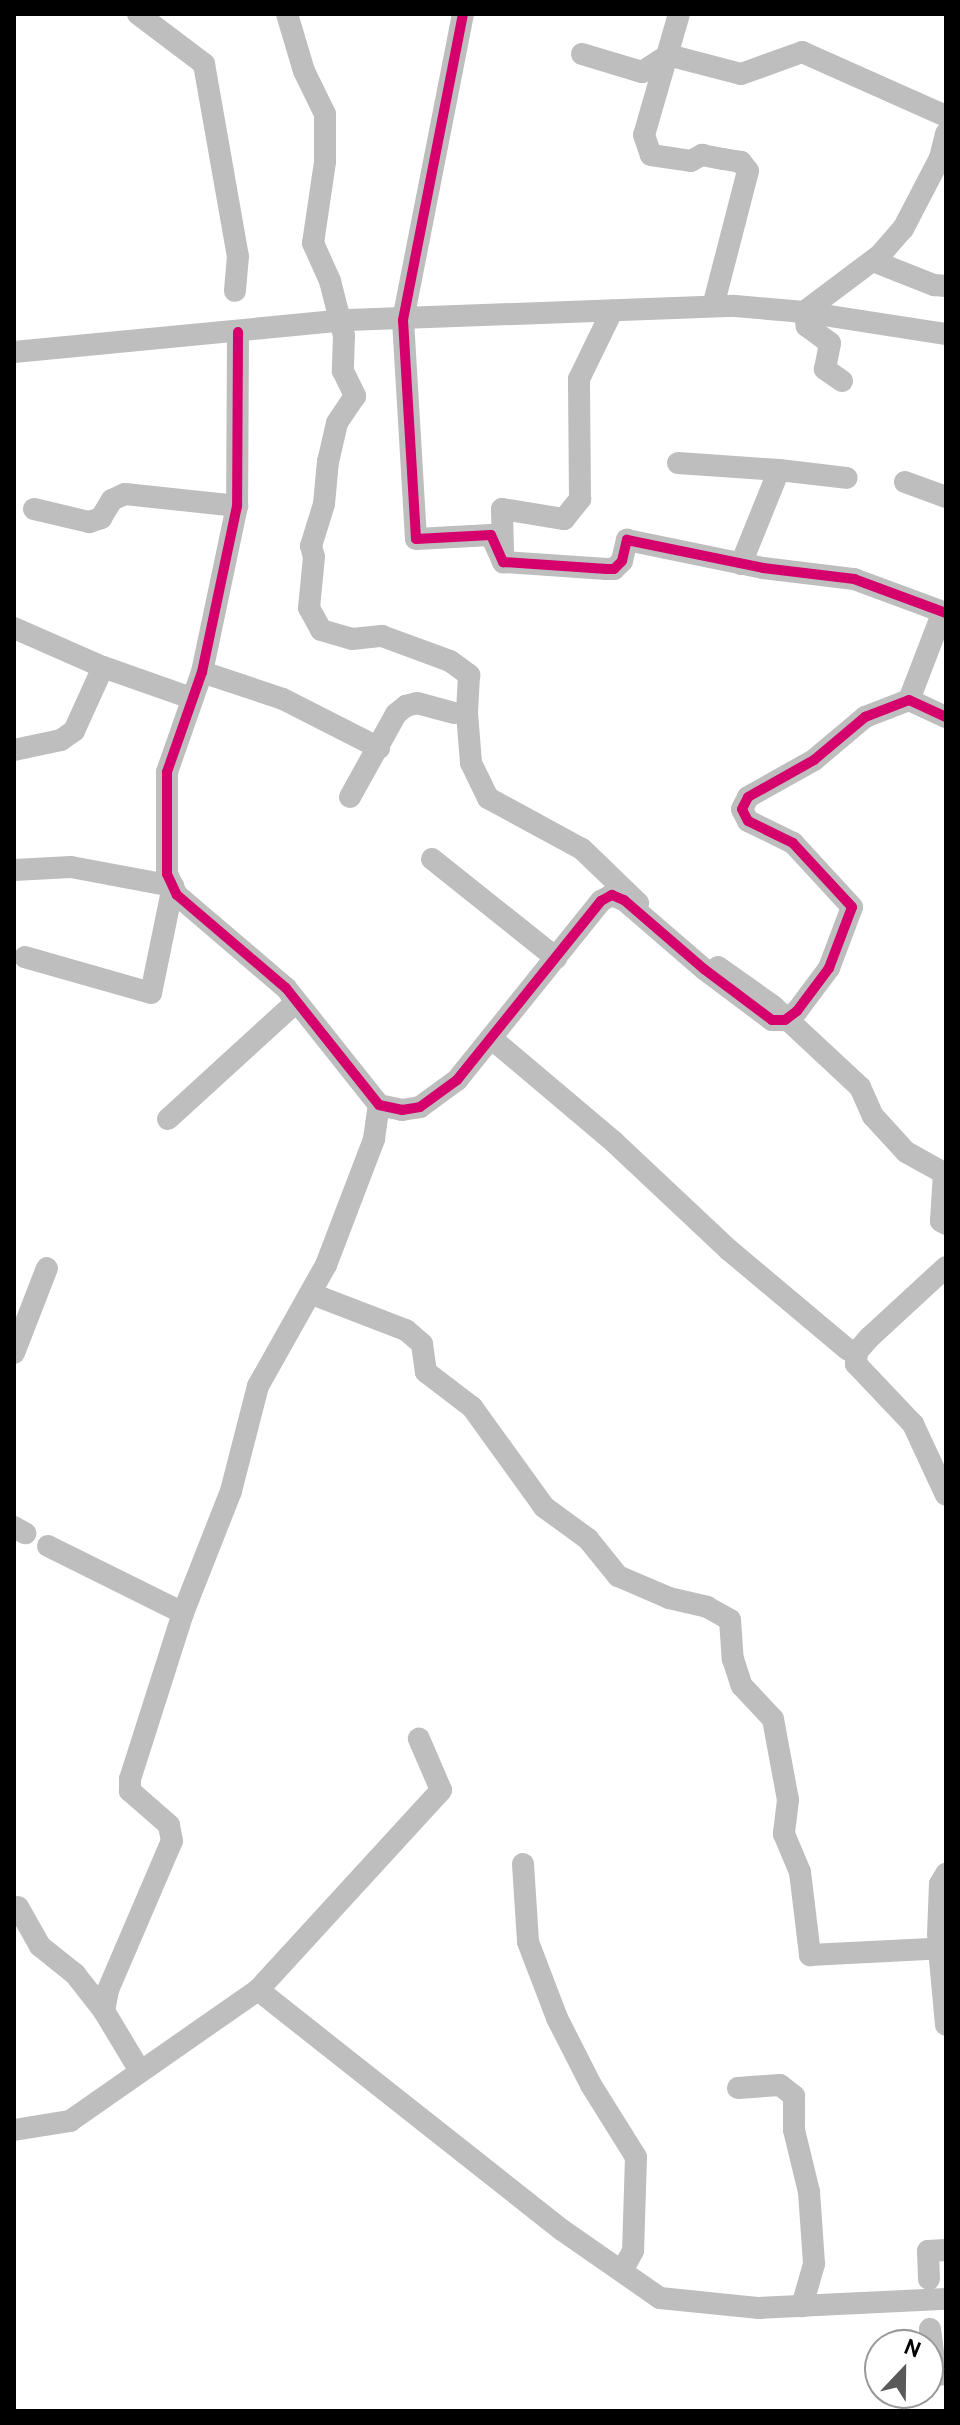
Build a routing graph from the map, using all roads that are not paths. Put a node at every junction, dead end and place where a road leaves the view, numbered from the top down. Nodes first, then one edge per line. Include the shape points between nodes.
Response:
1 (138, 14) edge
2 (463, 14) edge
3 (679, 14) edge
4 (582, 54) dead end
5 (668, 55) junction
6 (946, 116) edge
7 (946, 134) edge
8 (873, 261) junction
9 (946, 286) edge
10 (235, 291) dead end
11 (713, 306) junction
12 (612, 311) junction
13 (804, 312) junction
14 (403, 320) junction
15 (238, 332) junction
16 (946, 334) edge
17 (14, 352) edge
18 (842, 381) dead end
19 (678, 463) dead end
20 (779, 470) junction
21 (847, 478) dead end
22 (905, 482) dead end
23 (946, 497) edge
24 (237, 506) junction
25 (34, 509) dead end
26 (503, 562) junction
27 (741, 564) junction
28 (945, 614) edge
29 (14, 628) edge
30 (103, 667) junction
31 (202, 672) junction
32 (191, 698) junction
33 (909, 700) junction
34 (455, 713) dead end
35 (946, 717) edge
36 (379, 748) junction
37 (14, 750) edge
38 (350, 797) dead end
39 (432, 859) dead end
40 (14, 870) edge
41 (173, 886) junction
42 (25, 957) dead end
43 (556, 958) junction
44 (296, 1002) junction
45 (491, 1038) junction
46 (379, 1105) junction
47 (168, 1119) dead end
48 (47, 1268) dead end
49 (312, 1294) junction
50 (848, 1350) dead end
51 (14, 1353) edge
52 (48, 1546) dead end
53 (183, 1613) junction
54 (419, 1739) dead end
55 (523, 1864) dead end
56 (18, 1907) dead end
57 (946, 1948) edge
58 (258, 1990) junction
59 (104, 2011) junction
60 (140, 2071) junction
61 (738, 2088) dead end
62 (14, 2130) edge
63 (622, 2271) junction
64 (946, 2299) edge
65 (802, 2306) junction

1 - 10 street via 204,64 238,256
2 - 14 street
3 - 5 street
4 - 5 street via 642,72
5 - 6 street via 741,74 802,52
5 - 11 street via 644,135 651,155 691,161 702,155 741,162 748,171
7 - 8 street via 940,158 903,229
8 - 9 street
8 - 13 street
11 - 12 street
11 - 13 street
12 - 14 street
12 - 26 street via 579,379 580,499 564,519 502,509
13 - 16 street
13 - 18 street via 807,326 830,343 825,369
14 - 15 street
14 - 26 street via 416,539 491,535
15 - 17 street
15 - 24 street
19 - 20 street
20 - 21 street
20 - 27 street
22 - 23 street
24 - 25 street via 125,494 112,500 101,518 89,522
24 - 31 street
26 - 27 street via 614,569 622,561 627,540
27 - 28 street via 854,579
28 - 33 street
29 - 30 street
30 - 32 street
30 - 37 street via 74,731 61,740
31 - 32 street
31 - 36 street via 283,699
32 - 41 street via 167,772 167,874
33 - 35 street
33 - 43 street via 865,717 814,760 748,797 742,809 748,821 793,843 852,907 829,968 788,1018 772,1020 612,895 601,901
34 - 36 street via 417,703 406,706 396,714
36 - 38 street
39 - 43 street
40 - 41 street via 71,867
41 - 42 street via 151,993
41 - 44 street
43 - 45 street
44 - 46 street
44 - 47 street
45 - 46 street via 457,1080 420,1107
45 - 50 street
46 - 49 street via 374,1139
48 - 51 street
49 - 53 street via 258,1386 231,1491
49 - 57 street via 406,1330 422,1344 426,1372 472,1407 544,1507 588,1539 618,1576 730,1620 733,1659 742,1686 773,1719 788,1800 784,1834 800,1872 810,1955
52 - 53 street
53 - 59 street via 130,1779 130,1791 169,1825 172,1841 108,1990
54 - 58 street via 441,1790
55 - 63 street via 528,1942 552,2005 591,2085 636,2157 633,2251
56 - 59 street via 40,1946 75,1974
58 - 60 street
58 - 63 street via 515,2194
59 - 60 street
60 - 62 street via 70,2121
61 - 65 street via 780,2085 794,2096 794,2130 809,2192 814,2264
63 - 65 street via 660,2298 759,2308
64 - 65 street

